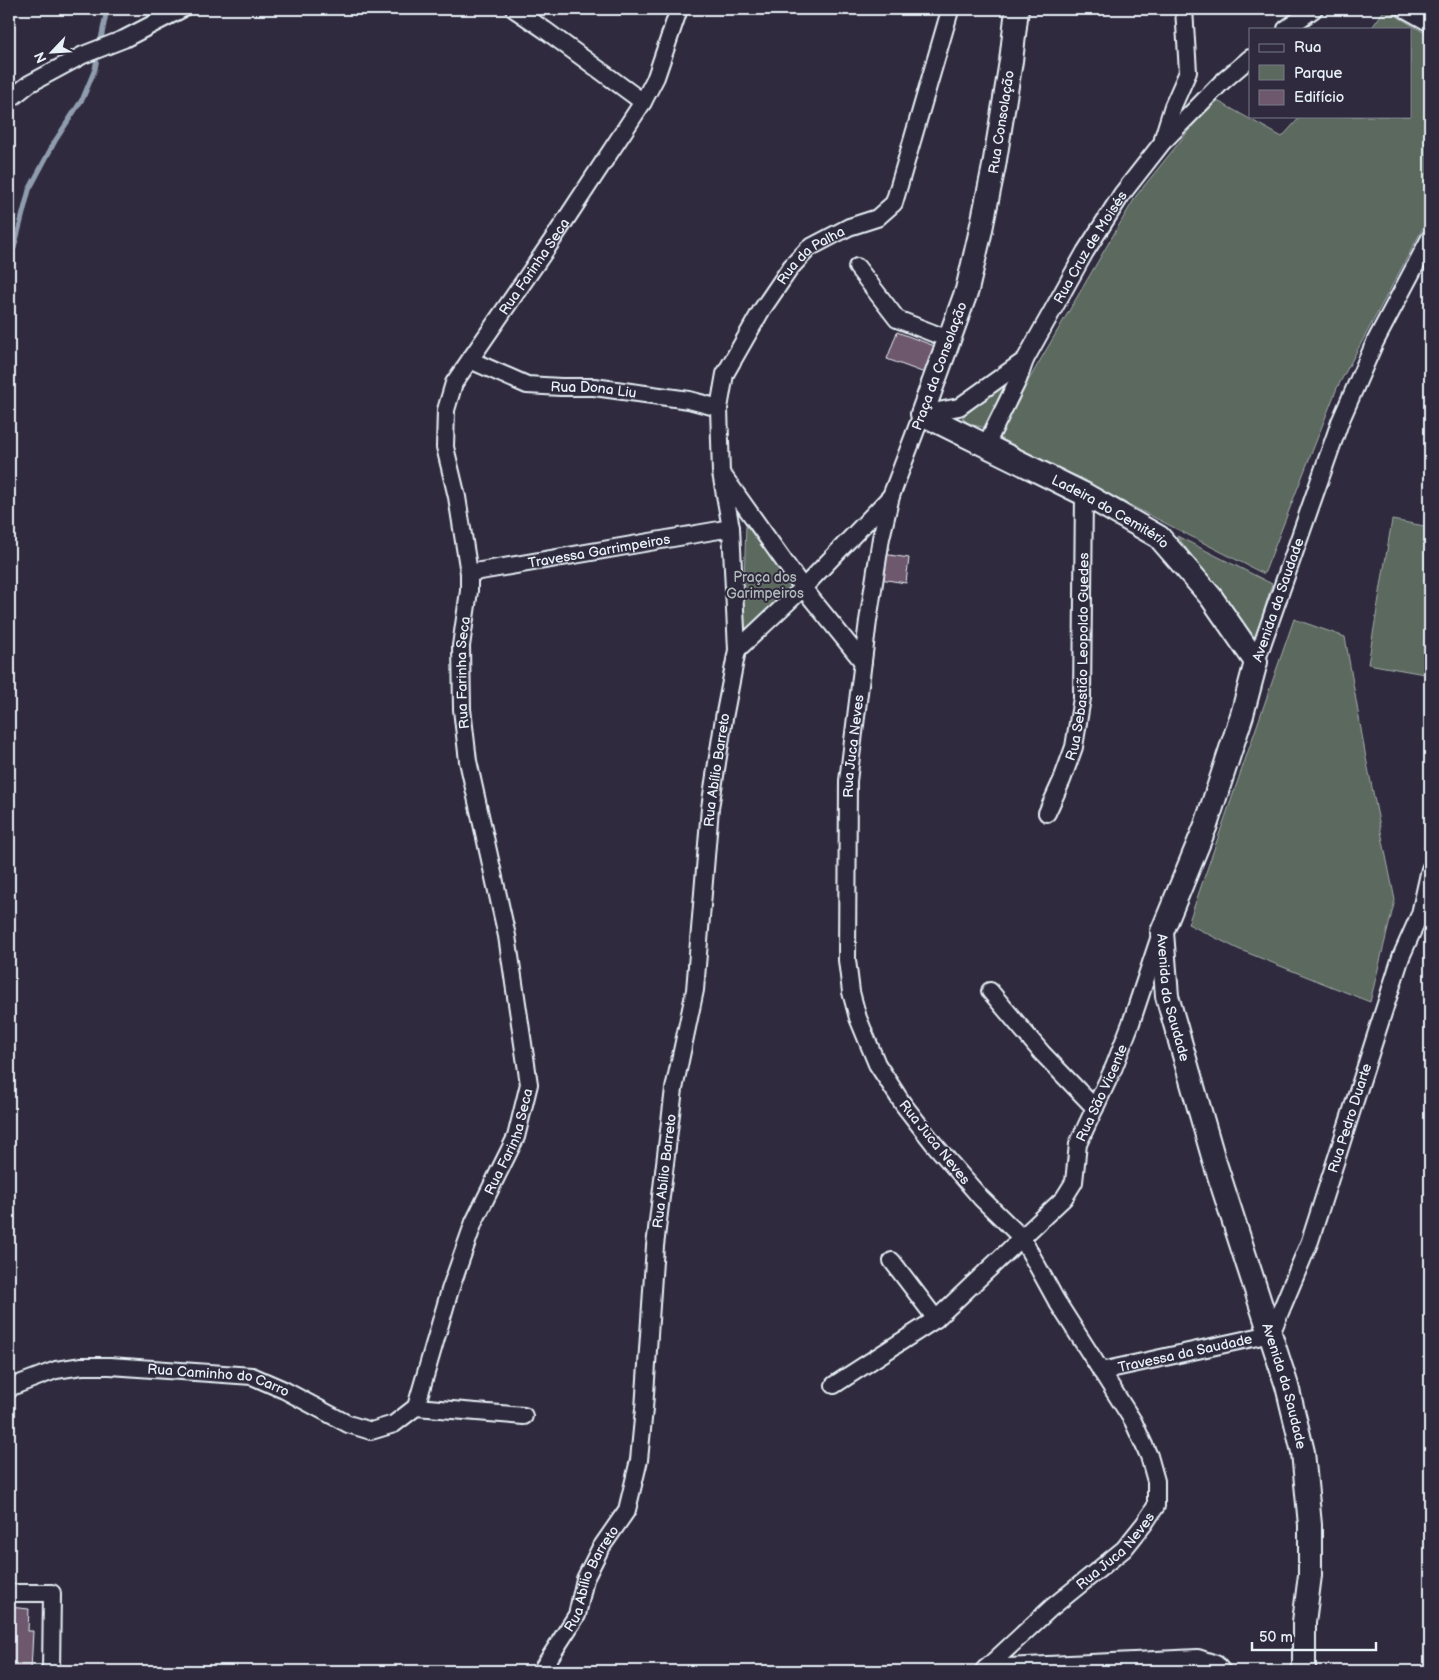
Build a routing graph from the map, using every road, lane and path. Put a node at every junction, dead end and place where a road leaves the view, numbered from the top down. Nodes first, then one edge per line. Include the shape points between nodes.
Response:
1 (182, 9) edge
2 (514, 9) edge
3 (679, 9) edge
4 (949, 9) edge
5 (1017, 9) edge
6 (1184, 9) edge
7 (1314, 9) edge
8 (1404, 9) edge
9 (1430, 24) edge
10 (1287, 28) edge
11 (1249, 59) edge
12 (9, 100) edge
13 (643, 102) junction
14 (1162, 142) junction
15 (980, 234) joint
16 (1430, 238) edge
17 (857, 267) dead end
18 (948, 339) junction
19 (470, 360) junction
20 (1025, 360) junction
21 (719, 408) junction
22 (922, 414) junction
23 (986, 445) junction
24 (721, 473) junction
25 (1084, 494) junction
26 (891, 496) junction
27 (731, 528) junction
28 (469, 573) junction
29 (803, 588) junction
30 (737, 650) junction
31 (863, 662) junction
32 (1256, 662) junction
33 (1047, 813) dead end
34 (1430, 869) edge
35 (1425, 910) edge
36 (1162, 932) junction
37 (990, 991) dead end
38 (1095, 1108) junction
39 (1022, 1238) junction
40 (892, 1261) dead end
41 (936, 1319) junction
42 (1271, 1334) junction
43 (1101, 1371) junction
44 (834, 1385) dead end
45 (10, 1387) edge
46 (416, 1407) junction
47 (524, 1416) dead end
48 (9, 1593) edge
49 (1215, 1669) edge
50 (985, 1670) edge
51 (51, 1671) edge
52 (541, 1671) edge
53 (1304, 1671) edge

1 - 12 street via 124,39 83,55 29,84
2 - 13 street
3 - 13 street, Rua Farinha Seca via 656,77
4 - 21 street, Rua da Palha via 894,203 877,218 849,227 810,248 791,267 761,311 726,374
5 - 15 street, Rua Consolação via 994,166
6 - 14 street via 1188,72
7 - 10 street
8 - 9 street
11 - 14 street, Rua Cruz de Moisés
13 - 19 street, Rua Farinha Seca
14 - 20 street, Rua Cruz de Moisés via 1122,194 1085,252
15 - 18 street, Praça da Consolação via 967,290
16 - 32 street, Avenida da Saudade via 1375,342 1340,422
17 - 18 street via 897,319
18 - 22 street, Praça da Consolação
19 - 21 street, Rua Dona Liu via 527,385 594,387 689,400
19 - 28 street, Rua Farinha Seca via 454,383 446,410 445,447
20 - 22 street, Rua Cruz de Moisés via 958,407
20 - 23 street
21 - 24 street, Rua da Palha
22 - 23 street, Ladeira do Cemitério
22 - 26 street, Praça da Consolação
23 - 25 street, Ladeira do Cemitério
24 - 27 street, Rua da Palha
24 - 29 street
25 - 32 street, Ladeira do Cemitério via 1159,537 1211,597
25 - 33 street, Rua Sebastião Leopoldo Guedes via 1082,698 1074,747
26 - 29 street
26 - 31 street, Rua Juca Neves via 874,578
27 - 28 street, Travessa Garrimpeiros
27 - 30 street, Rua Abílio Barreto
28 - 46 street, Rua Farinha Seca via 462,646 462,710 468,761 507,936 529,1084 516,1137 474,1222 450,1290
29 - 30 street
29 - 31 street
30 - 52 street, Rua Abílio Barreto via 710,808 695,990 674,1089 655,1246 639,1460 627,1510 600,1549 585,1579 577,1615
31 - 39 street, Rua Juca Neves via 848,781 847,960 853,1001 877,1064 903,1104 981,1198
32 - 36 street, Avenida da Saudade via 1206,825
34 - 35 street, Rua Pedro Duarte
35 - 42 street, Rua Pedro Duarte via 1401,957 1310,1241
36 - 38 street, Rua São Vicente via 1131,1024
36 - 42 street, Avenida da Saudade via 1167,996 1214,1160
37 - 38 street via 1042,1053
38 - 39 street, Rua São Vicente via 1078,1144 1074,1182 1064,1198
39 - 41 street, Rua São Vicente
39 - 43 street, Rua Juca Neves
40 - 41 street
41 - 44 street, Rua São Vicente
42 - 43 street, Travessa da Saudade
42 - 53 street, Avenida da Saudade via 1303,1452 1310,1525
43 - 50 street, Rua Juca Neves via 1133,1421 1149,1456 1156,1481 1156,1506 1124,1549 1051,1608
45 - 46 street, Rua Caminho do Carro via 56,1370 82,1366 252,1376 348,1424 371,1431 394,1424
46 - 47 street
48 - 51 street via 52,1593
49 - 50 street via 1198,1658

